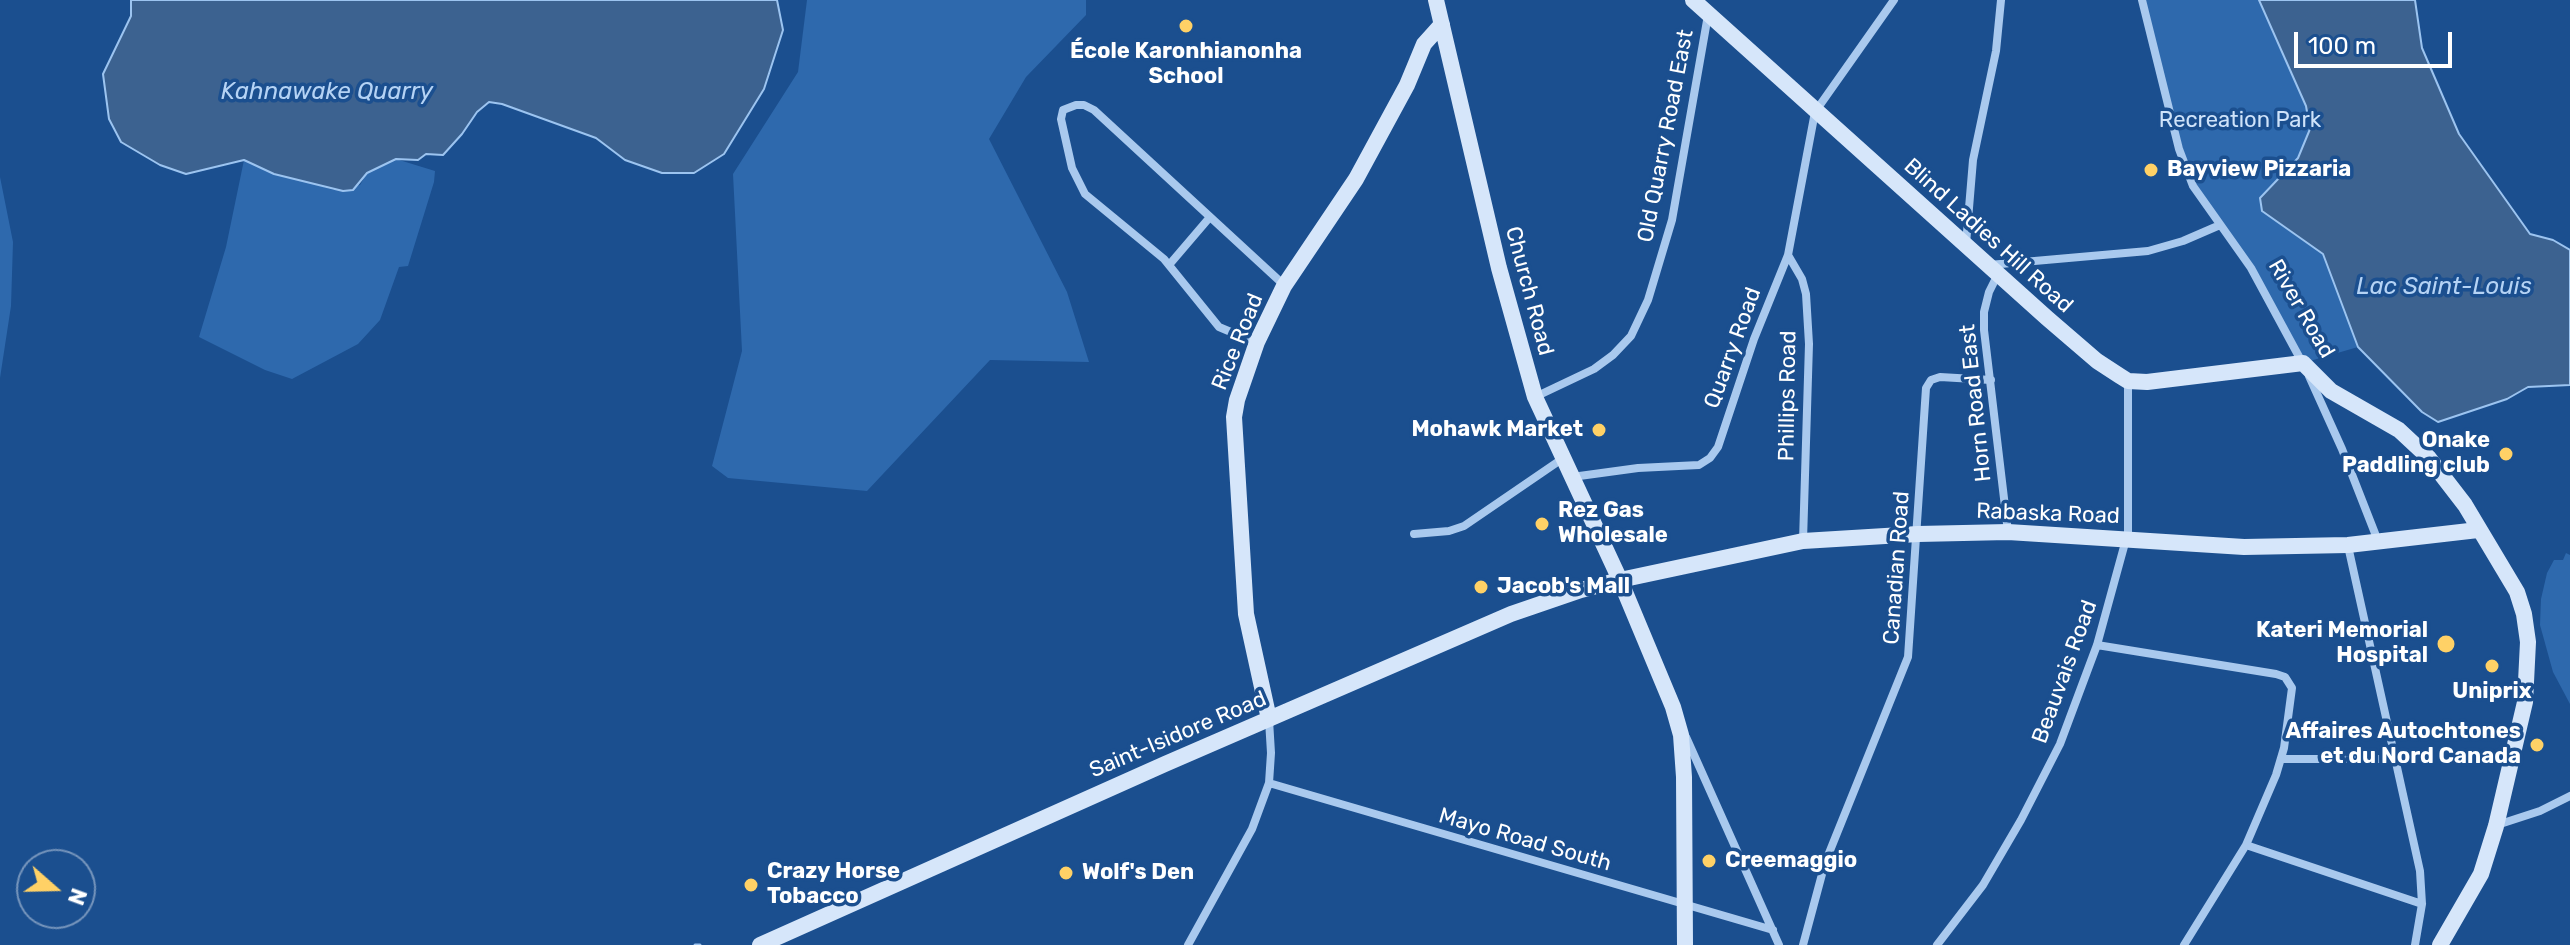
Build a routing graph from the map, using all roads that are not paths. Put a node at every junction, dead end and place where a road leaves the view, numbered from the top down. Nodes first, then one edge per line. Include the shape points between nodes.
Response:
1 (1436, 0) edge
2 (1693, 0) edge
3 (1894, 0) edge
4 (2001, 0) edge
5 (2142, 0) edge
6 (1708, 14) junction
7 (1442, 24) junction
8 (1815, 112) junction
9 (1210, 217) junction
10 (2220, 225) junction
11 (1966, 245) junction
12 (1788, 255) junction
13 (1169, 265) junction
14 (1994, 269) junction
15 (1284, 286) junction
16 (1257, 343) junction
17 (2303, 363) junction
18 (1991, 380) junction
19 (2128, 381) junction
20 (1535, 397) junction
21 (1562, 459) junction
22 (1572, 477) junction
23 (2478, 530) junction
24 (2008, 532) junction
25 (1414, 534) dead end
26 (1918, 534) junction
27 (2127, 539) junction
28 (1803, 541) junction
29 (2378, 542) junction
30 (2348, 545) junction
31 (1620, 580) junction
32 (2097, 645) junction
33 (1673, 707) junction
34 (1269, 719) junction
35 (2281, 759) junction
36 (2394, 759) junction
37 (1269, 783) junction
38 (2570, 796) edge
39 (2496, 826) junction
40 (2246, 845) junction
41 (2422, 904) junction
42 (1686, 907) junction
43 (1773, 930) junction
44 (1683, 944) edge
45 (760, 945) edge
46 (1188, 945) edge
47 (1779, 945) edge
48 (1803, 945) edge
49 (1937, 945) edge
50 (2184, 945) edge
51 (2415, 945) edge
52 (2440, 945) edge

1 - 7 street, Church Road
2 - 6 street, Blind Ladies Hill Road
3 - 8 street
4 - 11 street via 1973,160
5 - 10 street, River Road via 2179,149 2193,186
6 - 8 street, Blind Ladies Hill Road
6 - 20 street, Old Quarry Road East via 1672,220 1648,300 1631,336 1613,355
7 - 15 street, Rice Road via 1424,44 1356,179
7 - 20 street, Church Road
8 - 11 street, Blind Ladies Hill Road
8 - 12 street, Quarry Road
9 - 13 street
9 - 13 street via 1094,110 1084,105 1063,110 1072,168 1085,194
9 - 15 street
10 - 14 street via 2148,251
10 - 17 street, River Road via 2251,268
11 - 14 street, Blind Ladies Hill Road
12 - 22 street, Quarry Road via 1710,458 1699,465
12 - 28 street, Phillips Road via 1806,294 1809,344
13 - 16 street via 1219,327
14 - 18 street, Horn Road East via 1984,312
14 - 19 street, Blind Ladies Hill Road via 2097,361
15 - 16 street, Rice Road
16 - 34 street, Rice Road via 1234,417 1246,614
17 - 19 street
17 - 23 street, River Road via 2331,391 2408,437 2465,505
17 - 29 street
18 - 24 street, Horn Road East
18 - 26 street, Canadian Road via 1940,377 1926,388
19 - 27 street, Beauvais Road
20 - 21 street, Church Road
21 - 22 street, Church Road
21 - 25 street via 1464,526
22 - 31 street, Church Road
23 - 29 street, Rabaska Road
23 - 39 street, River Road via 2517,592 2528,642 2525,702
24 - 26 street, Rabaska Road
24 - 27 street, Rabaska Road
26 - 28 street, Rabaska Road
26 - 48 street, Canadian Road via 1908,657 1825,863
27 - 30 street, Rabaska Road via 2214,547
27 - 32 street, Beauvais Road
28 - 31 street, Rabaska Road
29 - 30 street, Rabaska Road
30 - 36 street
31 - 33 street, Church Road
31 - 34 street, Saint-Isidore Road via 1511,614
32 - 35 street via 2285,677 2292,697
32 - 49 street, Beauvais Road via 2034,797 1983,885
33 - 42 street, Church Road via 1684,777
33 - 43 street
34 - 37 street
34 - 45 street, Saint-Isidore Road
35 - 36 street
35 - 40 street
36 - 41 street via 2420,871
37 - 42 street, Mayo Road South
37 - 46 street via 1252,829
38 - 39 street
39 - 52 street, River Road via 2481,874
40 - 41 street
40 - 50 street
41 - 51 street
42 - 43 street, Mayo Road South
42 - 44 street, Church Road
43 - 47 street

